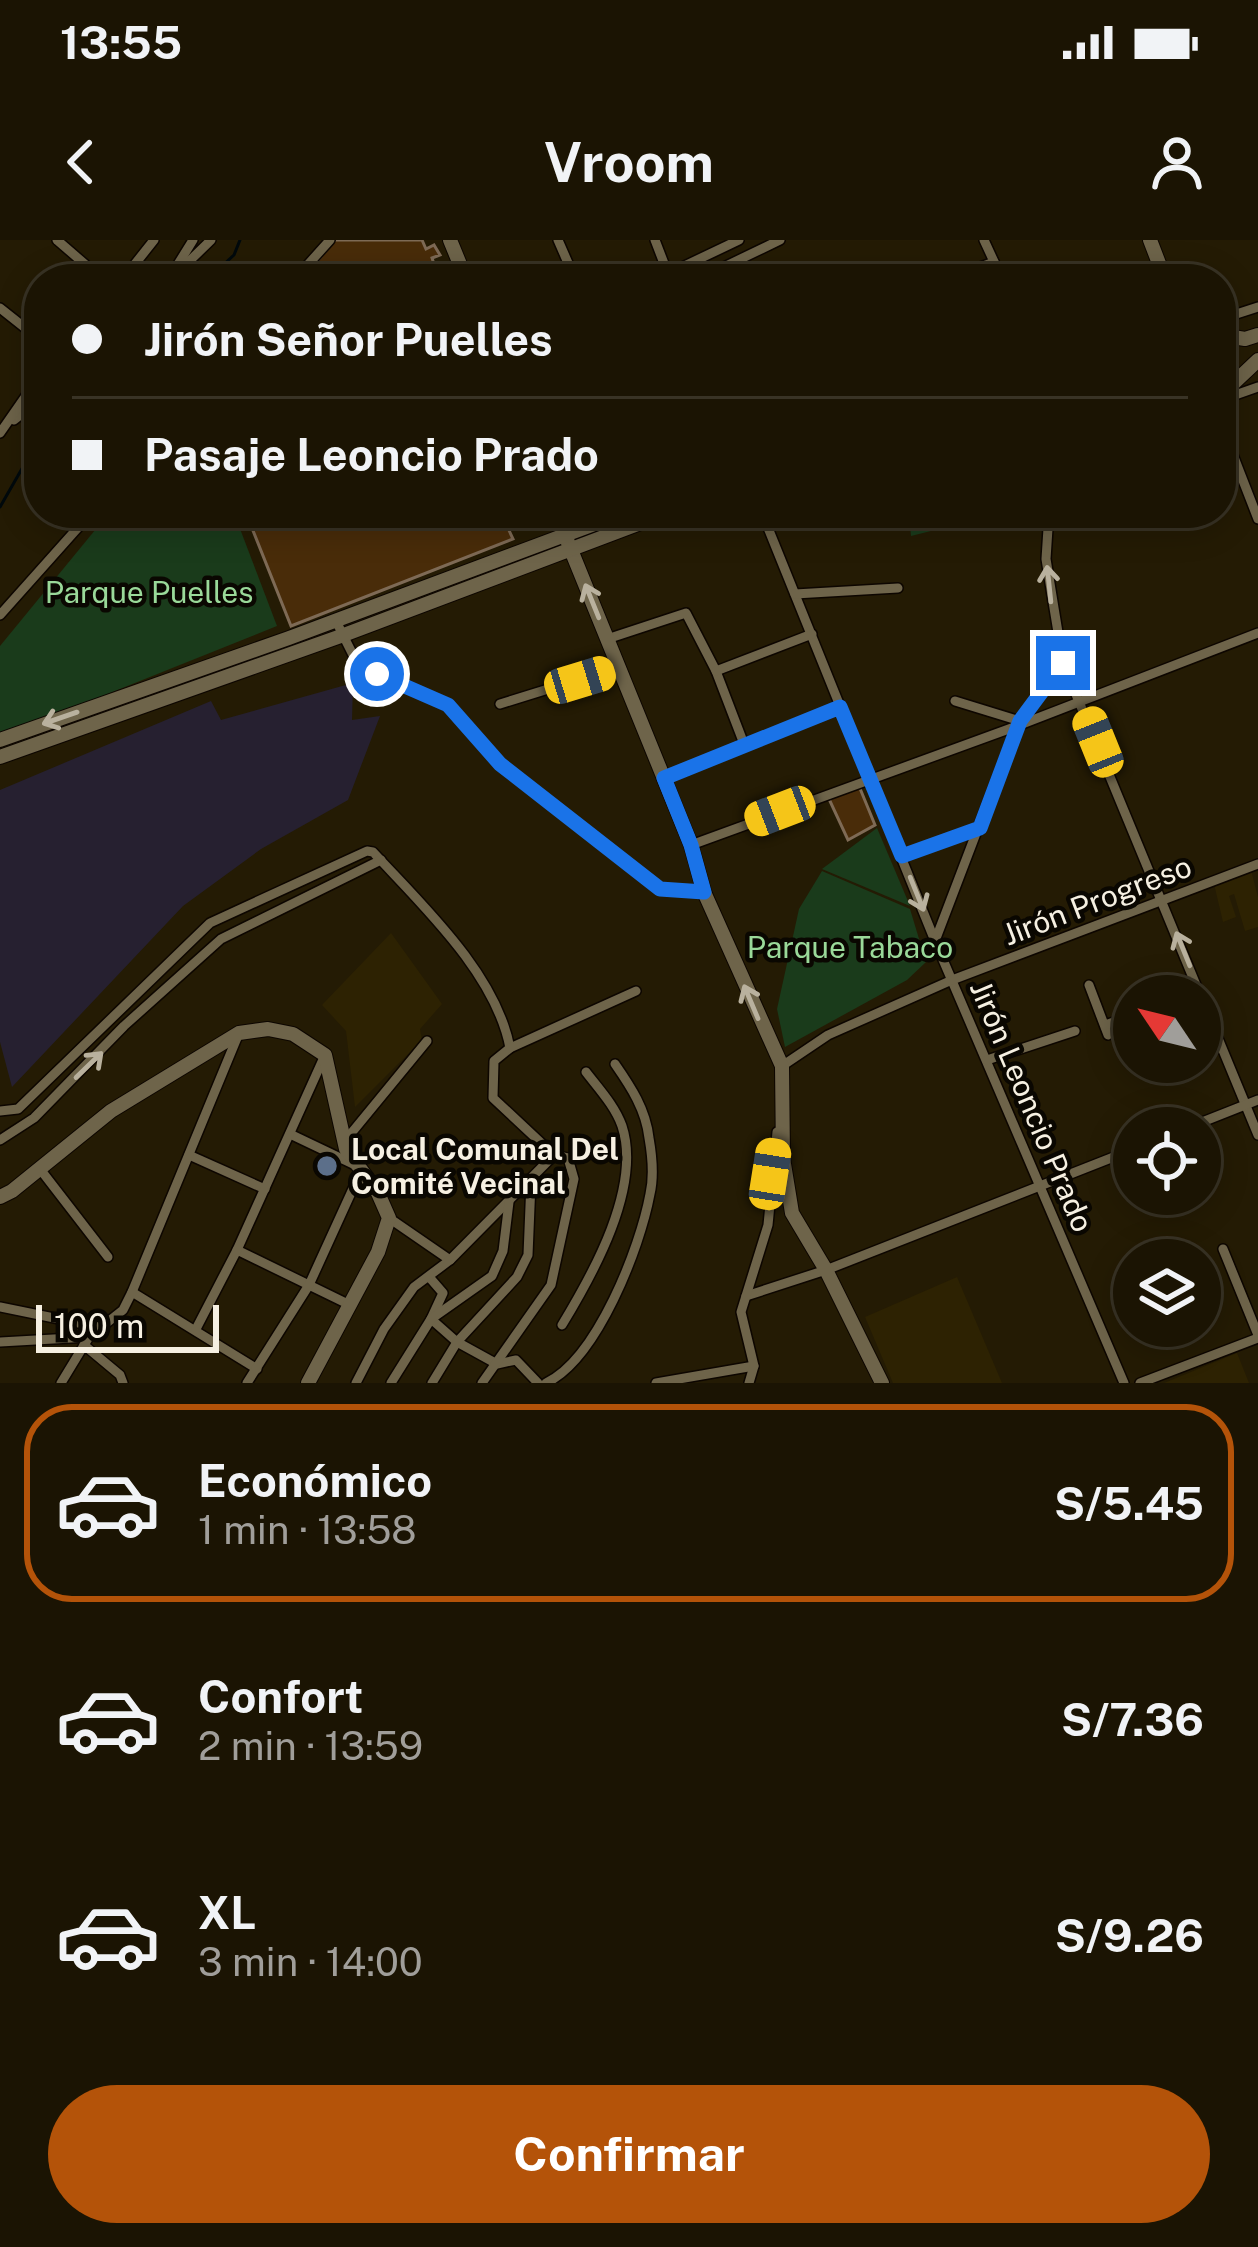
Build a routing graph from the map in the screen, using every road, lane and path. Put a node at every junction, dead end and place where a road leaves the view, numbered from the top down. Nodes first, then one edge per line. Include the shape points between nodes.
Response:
1 (57, 240) edge
2 (154, 240) edge
3 (211, 240) edge
4 (330, 240) edge
5 (739, 240) edge
6 (780, 240) edge
7 (984, 240) edge
8 (994, 262) joint
9 (85, 264) edge
10 (135, 264) edge
11 (186, 264) edge
12 (308, 264) edge
13 (691, 264) edge
14 (730, 264) edge
15 (989, 264) edge
16 (0, 308) edge
17 (24, 327) edge
18 (1258, 360) edge
19 (1236, 383) edge
20 (24, 397) edge
21 (1, 428) edge
22 (1236, 463) edge
23 (1258, 519) edge
24 (78, 528) edge
25 (562, 528) edge
26 (592, 528) edge
27 (611, 528) edge
28 (768, 528) edge
29 (1048, 528) edge
30 (567, 540) junction
31 (898, 588) dead end
32 (796, 593) junction
33 (0, 615) edge
34 (338, 628) junction
35 (1258, 633) edge
36 (812, 634) junction
37 (608, 639) junction
38 (1063, 663) junction
39 (620, 667) junction
40 (716, 671) junction
41 (956, 701) dead end
42 (1082, 702) junction
43 (500, 704) dead end
44 (840, 707) junction
45 (1019, 723) junction
46 (0, 740) edge
47 (744, 744) junction
48 (0, 757) edge
49 (869, 777) junction
50 (664, 778) junction
51 (980, 828) junction
52 (691, 845) junction
53 (377, 856) junction
54 (902, 856) junction
55 (1258, 864) edge
56 (704, 892) junction
57 (1164, 901) junction
58 (935, 941) junction
59 (1190, 975) edge
60 (952, 980) junction
61 (1089, 985) dead end
62 (637, 991) dead end
63 (1113, 1027) edge
64 (1075, 1031) dead end
65 (239, 1034) junction
66 (427, 1041) dead end
67 (510, 1048) junction
68 (1221, 1051) edge
69 (325, 1055) junction
70 (987, 1060) junction
71 (615, 1064) dead end
72 (782, 1066) junction
73 (586, 1072) dead end
74 (1258, 1100) edge
75 (782, 1104) junction
76 (1246, 1105) junction
77 (0, 1111) edge
78 (1221, 1115) edge
79 (290, 1134) junction
80 (1258, 1135) edge
81 (0, 1140) edge
82 (344, 1142) junction
83 (189, 1155) junction
84 (554, 1155) junction
85 (1113, 1157) edge
86 (40, 1169) junction
87 (360, 1169) junction
88 (532, 1179) junction
89 (1041, 1185) junction
90 (265, 1189) junction
91 (0, 1197) edge
92 (509, 1202) junction
93 (388, 1218) junction
94 (1223, 1249) dead end
95 (237, 1250) junction
96 (108, 1257) dead end
97 (450, 1260) junction
98 (826, 1270) junction
99 (430, 1278) junction
100 (309, 1285) junction
101 (132, 1292) junction
102 (746, 1296) junction
103 (350, 1305) junction
104 (0, 1307) edge
105 (430, 1319) junction
106 (562, 1325) dead end
107 (103, 1328) junction
108 (196, 1329) junction
109 (1258, 1336) edge
110 (87, 1341) junction
111 (0, 1342) edge
112 (457, 1342) junction
113 (497, 1364) junction
114 (754, 1366) junction
115 (257, 1369) junction
116 (61, 1383) edge
117 (123, 1383) edge
118 (247, 1383) edge
119 (308, 1383) edge
120 (356, 1383) edge
121 (391, 1383) edge
122 (432, 1383) edge
123 (482, 1383) edge
124 (542, 1383) edge
125 (656, 1383) edge
126 (749, 1383) edge
127 (882, 1383) edge
128 (1124, 1383) edge
129 (1140, 1383) edge

1 - 9 street
2 - 10 street
3 - 11 street
4 - 12 street
5 - 13 street
6 - 14 street
7 - 8 street
8 - 15 street
16 - 17 street
18 - 19 street
20 - 21 street
22 - 23 street
24 - 33 street
25 - 30 street
26 - 30 street
27 - 30 street
28 - 32 street, Jirón Leoncio Prado
38 -> 29 street
30 - 34 street
37 -> 30 street
31 - 32 street
32 - 36 street, Jirón Leoncio Prado
34 -> 46 street
34 - 48 street
34 - 56 street via 359,667 448,705 500,764 660,889
35 - 42 street
36 - 40 street
36 - 44 street, Jirón Leoncio Prado
37 - 39 street
37 - 40 street via 686,613
38 - 42 street
38 - 45 street
39 - 43 street
39 - 50 street
40 - 47 street
41 - 45 street
42 - 45 street
42 - 57 street
44 - 47 street
44 - 49 street, Jirón Leoncio Prado
45 - 49 street
45 - 51 street
47 - 50 street
49 - 52 street
49 - 54 street, Jirón Leoncio Prado
50 - 52 street
51 - 54 street
51 - 58 street
52 - 56 street
53 - 67 street via 476,974
53 - 77 street via 367,851 210,923 18,1108
81 -> 53 street via 34,1118 221,939 375,866
54 -> 58 street, Jirón Leoncio Prado
55 - 57 street, Jirón Progreso
72 -> 56 street
59 -> 57 street
57 - 60 street, Jirón Progreso
58 - 60 street, Jirón Leoncio Prado
60 - 70 street, Jirón Leoncio Prado
60 - 72 street, Jirón Progreso via 828,1035
61 - 63 street via 1107,1030
62 - 67 street
64 - 70 street
65 - 69 street via 293,1034
65 - 83 street
65 - 86 street via 111,1111
66 - 82 street
67 - 84 street via 494,1060 493,1098
68 - 76 street
69 - 79 street
69 - 82 street
70 - 89 street, Jirón Leoncio Prado
71 - 124 street via 638,1098 652,1189 638,1242 596,1330 572,1364
72 - 75 street
73 - 106 street via 620,1122 628,1171 594,1272
74 - 76 street
75 - 98 street via 792,1214
75 - 102 street via 767,1225
76 - 78 street
76 - 80 street
79 - 87 street
79 - 90 street
82 - 87 street
83 - 90 street
83 - 101 street
84 - 88 street
84 - 113 street via 568,1158 574,1179 551,1285
85 - 89 street
86 - 91 street
86 - 96 street
87 - 93 street
87 - 100 street
88 - 92 street
88 - 112 street via 528,1255
89 - 98 street
89 - 128 street, Jirón Leoncio Prado
90 - 95 street
92 - 97 street
92 - 105 street via 491,1276
93 - 97 street
93 - 103 street
94 - 109 street
95 - 100 street
95 - 108 street
97 - 99 street
98 - 102 street
98 - 127 street
99 - 105 street via 443,1293
99 - 120 street via 384,1329
100 - 103 street
100 - 115 street
101 - 107 street
101 - 108 street
102 - 114 street via 741,1312
103 - 119 street
104 - 107 street
105 - 112 street
105 - 121 street
107 - 110 street
108 - 115 street
109 - 129 street
110 - 111 street
110 - 116 street
110 - 117 street
112 - 113 street
112 - 122 street
113 - 123 street
113 - 124 street via 516,1360
114 - 125 street
114 - 126 street
115 - 118 street

